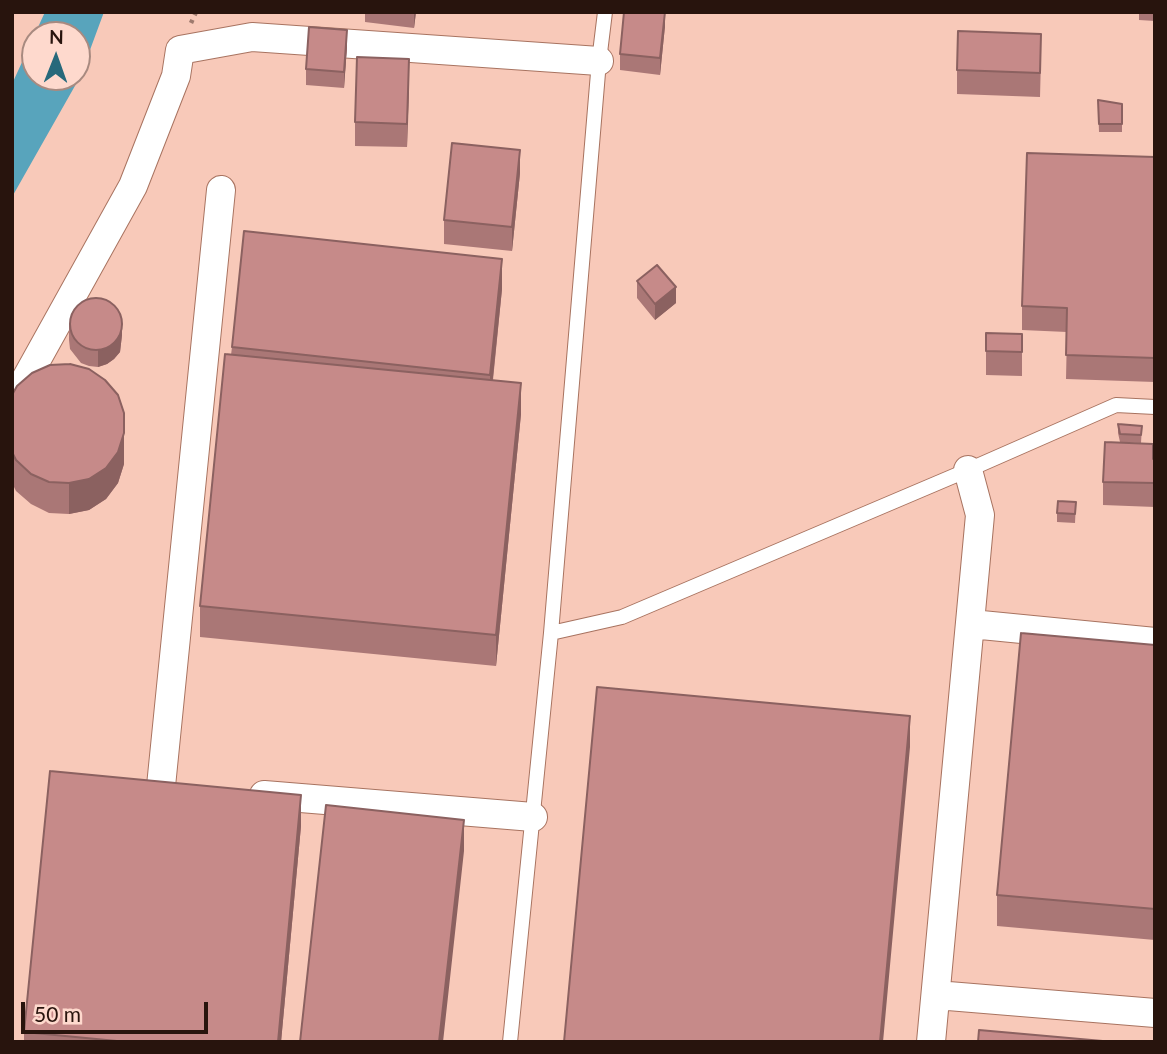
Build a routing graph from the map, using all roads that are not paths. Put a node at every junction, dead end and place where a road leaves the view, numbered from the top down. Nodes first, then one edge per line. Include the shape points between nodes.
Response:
1 (606, 12) edge
2 (600, 61) junction
3 (221, 190) dead end
4 (12, 404) edge
5 (1155, 407) edge
6 (968, 470) junction
7 (971, 625) junction
8 (551, 633) junction
9 (1155, 642) edge
10 (161, 786) edge
11 (244, 793) edge
12 (534, 817) junction
13 (936, 995) junction
14 (1155, 1013) edge
15 (510, 1042) edge
16 (931, 1042) edge

1 - 2 lane
2 - 4 street via 252,37 180,50 176,76 133,186
2 - 8 lane
3 - 10 street
5 - 6 lane via 1116,405
6 - 7 street via 980,515
6 - 8 lane via 622,617
7 - 9 street
7 - 13 street
8 - 12 lane
11 - 12 street
12 - 15 lane
13 - 14 street
13 - 16 street

